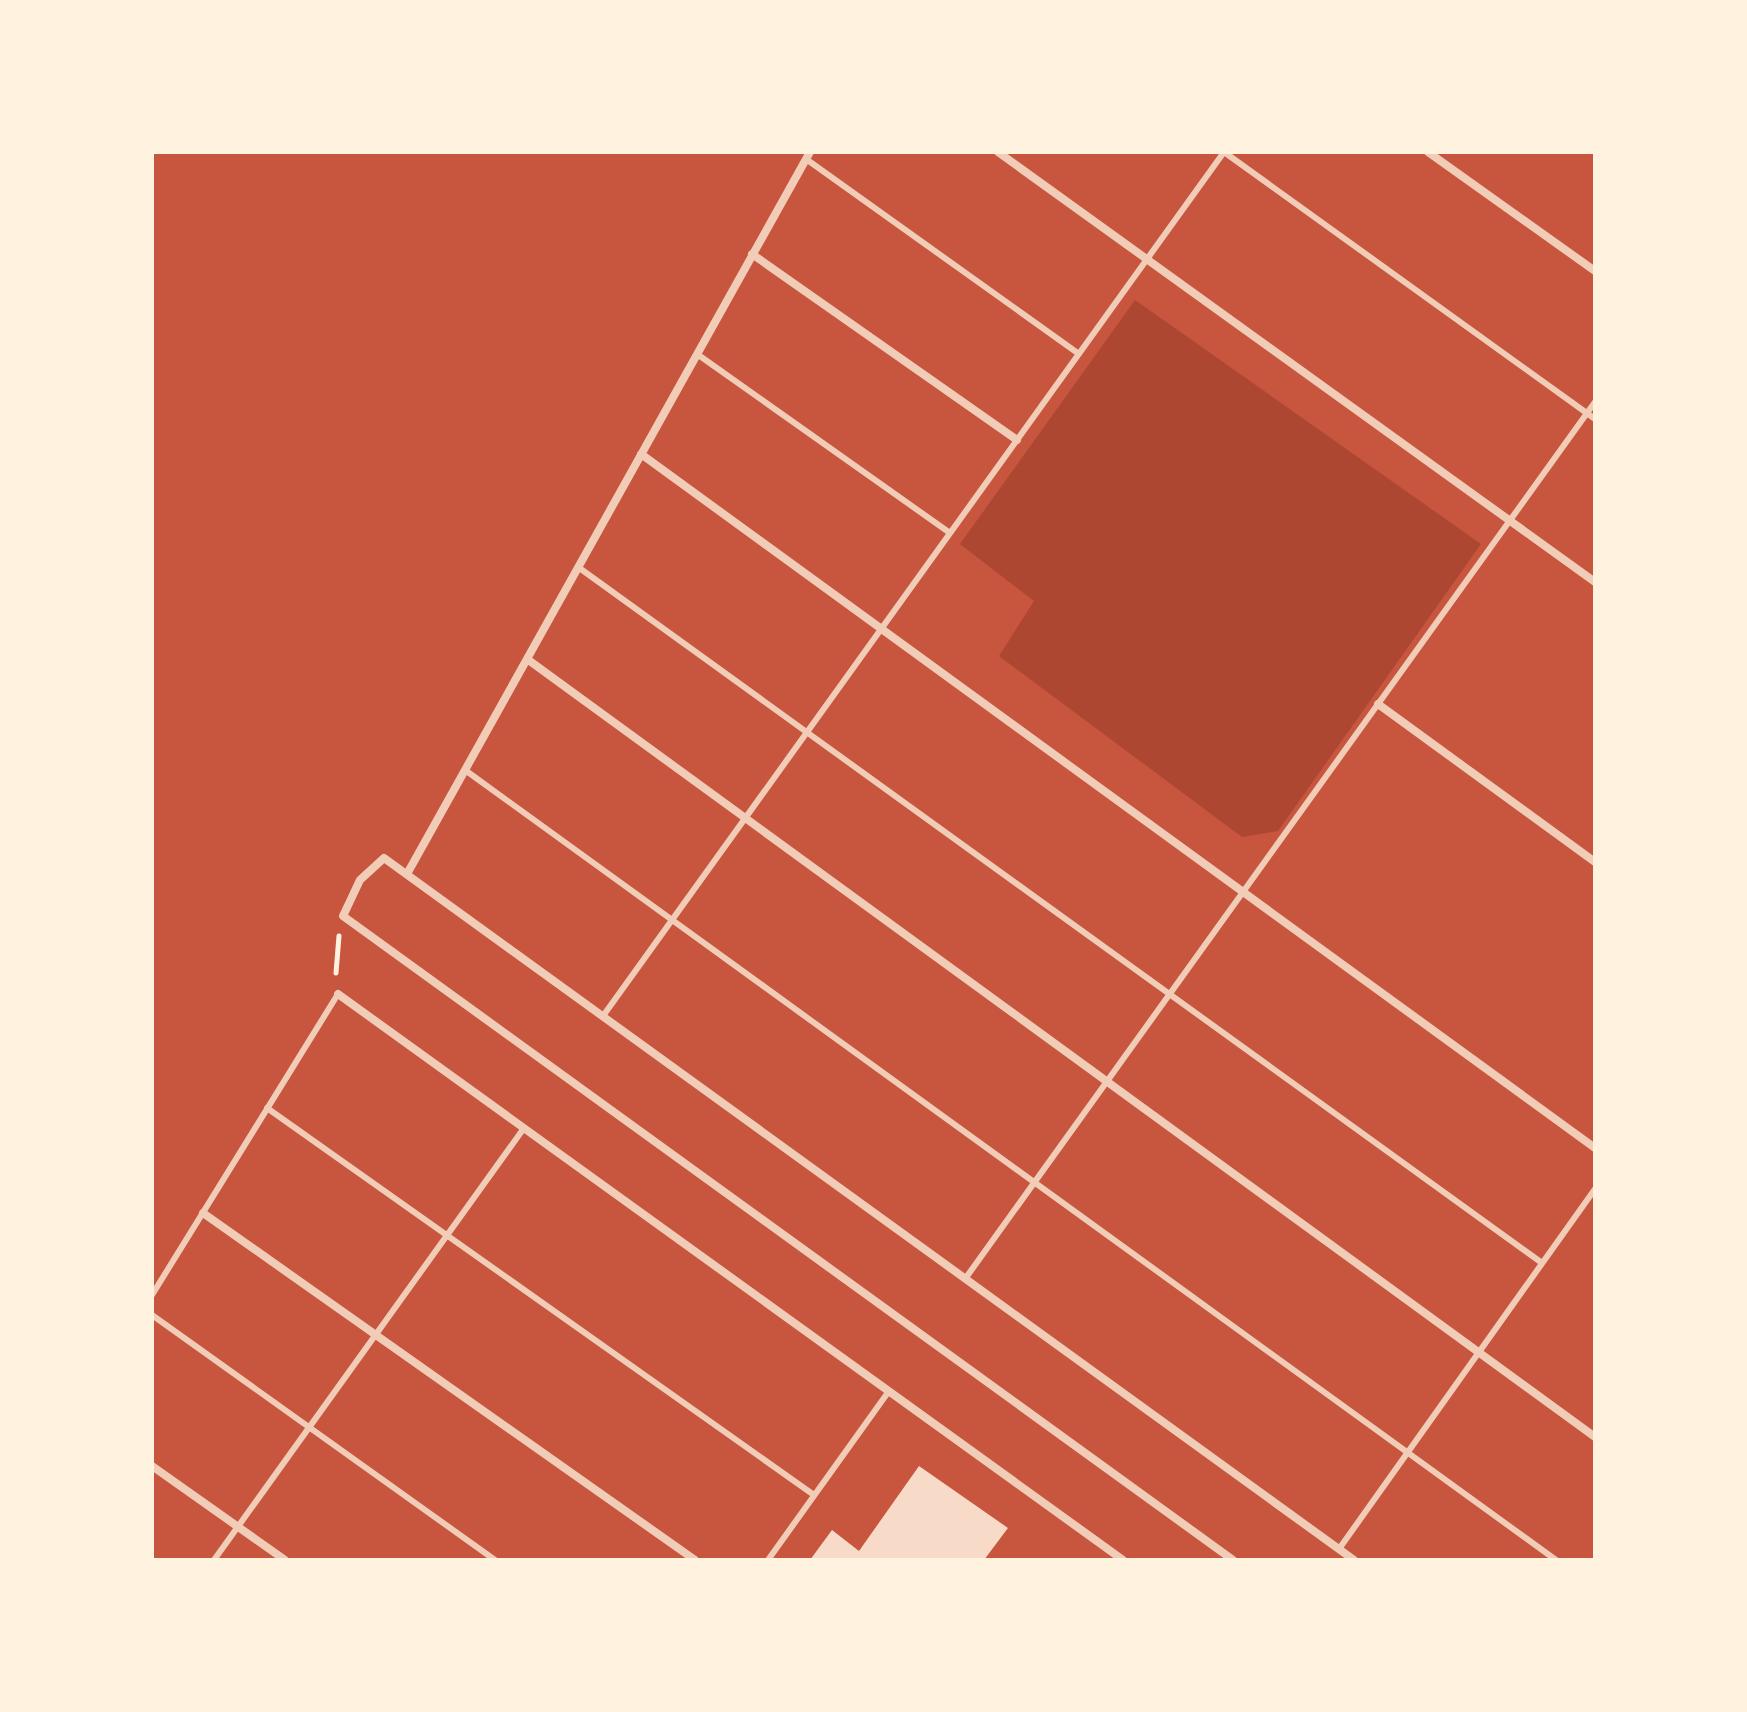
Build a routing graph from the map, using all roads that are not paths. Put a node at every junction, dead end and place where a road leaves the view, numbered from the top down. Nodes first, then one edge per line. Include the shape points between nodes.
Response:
1 (998, 152) edge
2 (1224, 152) edge
3 (1428, 152) edge
4 (808, 156) edge
5 (752, 254) junction
6 (1147, 259) junction
7 (1595, 271) edge
8 (697, 354) junction
9 (1079, 354) junction
10 (1595, 402) edge
11 (1587, 414) junction
12 (1595, 419) edge
13 (1017, 440) junction
14 (641, 454) junction
15 (1510, 521) junction
16 (950, 533) junction
17 (578, 567) junction
18 (1595, 582) edge
19 (881, 629) junction
20 (527, 659) junction
21 (1378, 704) junction
22 (807, 731) junction
23 (465, 770) junction
24 (745, 819) junction
25 (1595, 862) edge
26 (407, 874) junction
27 (1243, 892) junction
28 (672, 920) junction
29 (1170, 993) junction
30 (338, 994) joint
31 (603, 1016) junction
32 (1106, 1082) junction
33 (267, 1108) junction
34 (524, 1128) junction
35 (1595, 1148) edge
36 (1034, 1182) junction
37 (1595, 1189) edge
38 (203, 1213) junction
39 (447, 1236) junction
40 (1542, 1263) junction
41 (965, 1279) junction
42 (152, 1295) edge
43 (152, 1315) edge
44 (376, 1335) junction
45 (1479, 1352) junction
46 (889, 1391) junction
47 (309, 1428) junction
48 (1595, 1437) edge
49 (1407, 1452) junction
50 (152, 1466) edge
51 (814, 1495) junction
52 (238, 1527) junction
53 (1339, 1549) junction
54 (214, 1560) edge
55 (285, 1560) edge
56 (495, 1560) edge
57 (695, 1560) edge
58 (768, 1560) edge
59 (1123, 1560) edge
60 (1233, 1560) edge
61 (1354, 1560) edge
62 (1556, 1560) edge

1 - 6 street
2 - 6 lane
2 - 11 lane
3 - 7 street
4 - 5 street
4 - 9 lane
5 - 8 street
5 - 13 street
6 - 9 lane
6 - 15 street
8 - 14 street
8 - 16 lane
9 - 13 lane
10 - 11 lane
11 - 12 lane
11 - 15 lane
13 - 16 lane
14 - 17 street
14 - 19 street
15 - 18 street
15 - 21 lane
16 - 19 lane
17 - 20 street
17 - 22 lane
19 - 22 lane
19 - 27 street
20 - 23 street
20 - 24 street
21 - 25 street
21 - 27 lane
22 - 24 lane
22 - 29 lane
23 - 26 street
23 - 28 lane
24 - 28 lane
24 - 32 street
26 - 31 street
26 - 60 street via 384,858 360,880 343,916
27 - 29 lane
27 - 35 street
28 - 31 lane
28 - 36 lane
29 - 32 lane
29 - 40 lane
30 - 33 lane
30 - 34 street
31 - 41 street
32 - 36 lane
32 - 45 street
33 - 38 lane
33 - 39 lane
34 - 39 lane
34 - 46 street
36 - 41 lane
36 - 49 lane
37 - 40 lane
38 - 42 lane
38 - 44 street
39 - 44 lane
39 - 51 lane
40 - 45 lane
41 - 53 street
43 - 47 lane
44 - 47 lane
44 - 57 street
45 - 48 street
45 - 49 lane
46 - 51 lane
46 - 59 street
47 - 52 lane
47 - 56 lane
49 - 53 lane
49 - 62 lane
50 - 52 street
51 - 58 lane
52 - 54 lane
52 - 55 street
53 - 61 street

